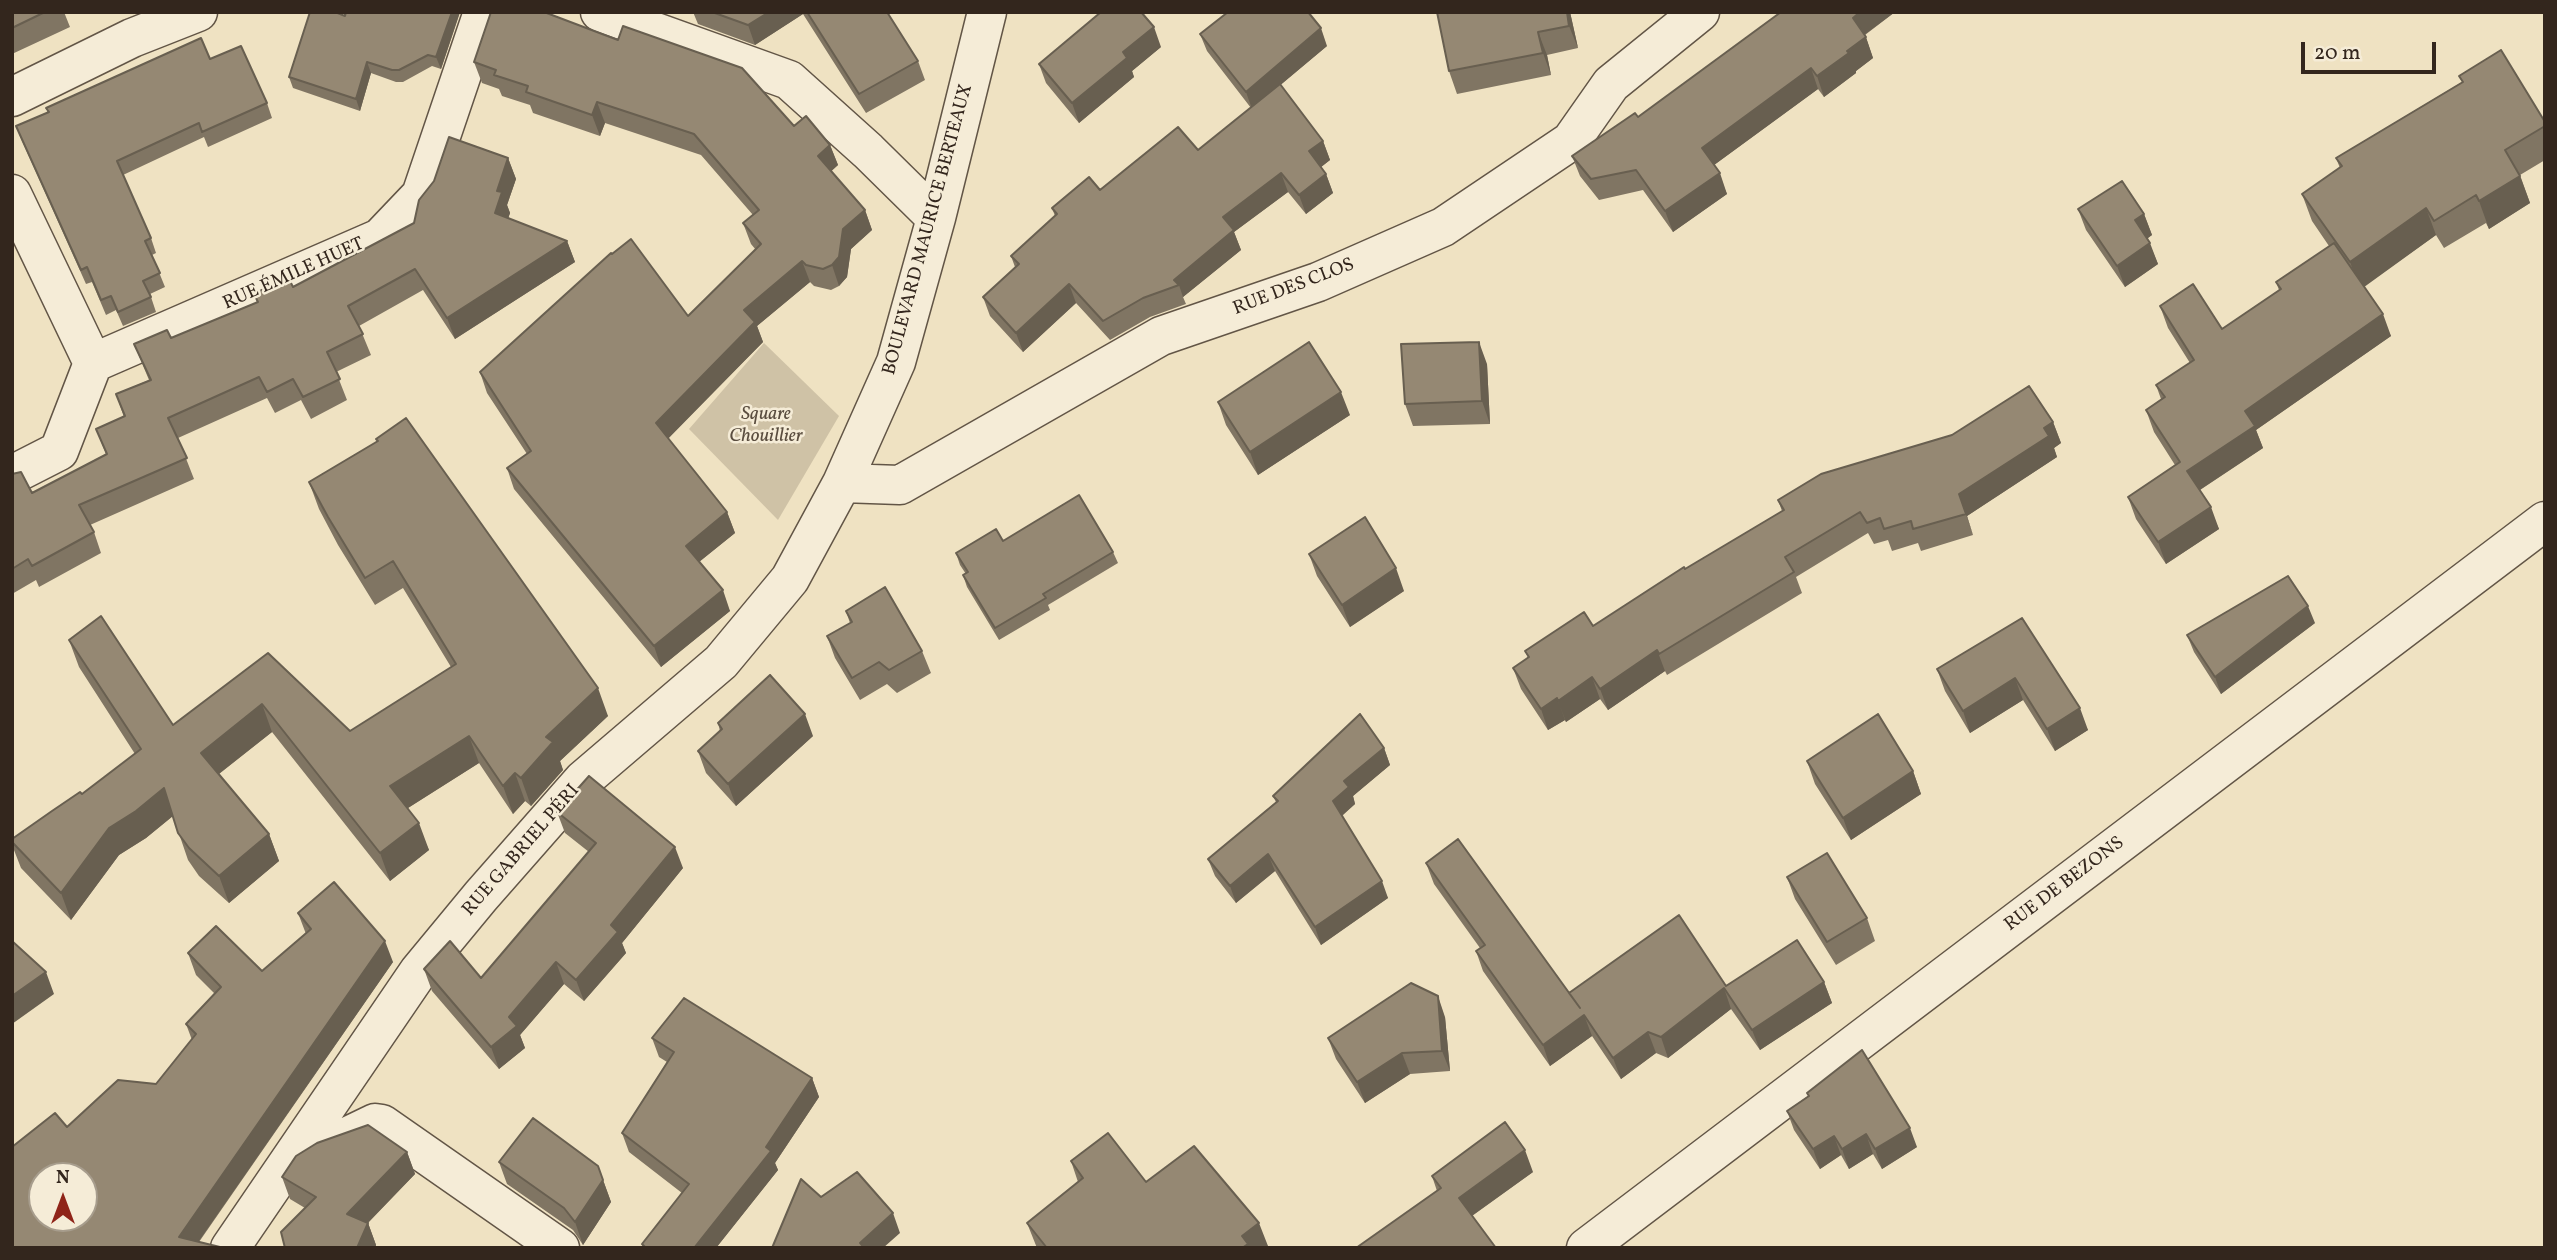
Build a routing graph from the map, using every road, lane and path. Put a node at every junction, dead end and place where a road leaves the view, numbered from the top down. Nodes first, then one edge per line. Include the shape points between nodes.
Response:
1 (198, 12) edge
2 (483, 12) edge
3 (600, 12) edge
4 (987, 12) edge
5 (1700, 12) edge
6 (12, 97) edge
7 (12, 194) edge
8 (936, 218) junction
9 (93, 363) junction
10 (12, 475) edge
11 (842, 483) junction
12 (2545, 522) edge
13 (303, 1142) junction
14 (230, 1248) edge
15 (560, 1248) edge
16 (1586, 1248) edge

1 - 6 street via 132,38
2 - 9 street, RUE ÉMILE HUET via 421,195 380,238
3 - 8 street via 789,80
4 - 8 street, BOULEVARD MAURICE BERTEAUX
5 - 11 street, RUE DES CLOS via 1611,84 1571,141 1443,227 1318,282 1161,336 900,485
7 - 9 street
8 - 11 street, BOULEVARD MAURICE BERTEAUX via 896,362
9 - 10 street via 60,452
11 - 13 street, RUE GABRIEL PÉRI via 790,579 721,662 583,780 481,896 419,971
12 - 16 street, RUE DE BEZONS
13 - 14 street, RUE GABRIEL PÉRI
13 - 15 street via 326,1143 375,1123 382,1125

